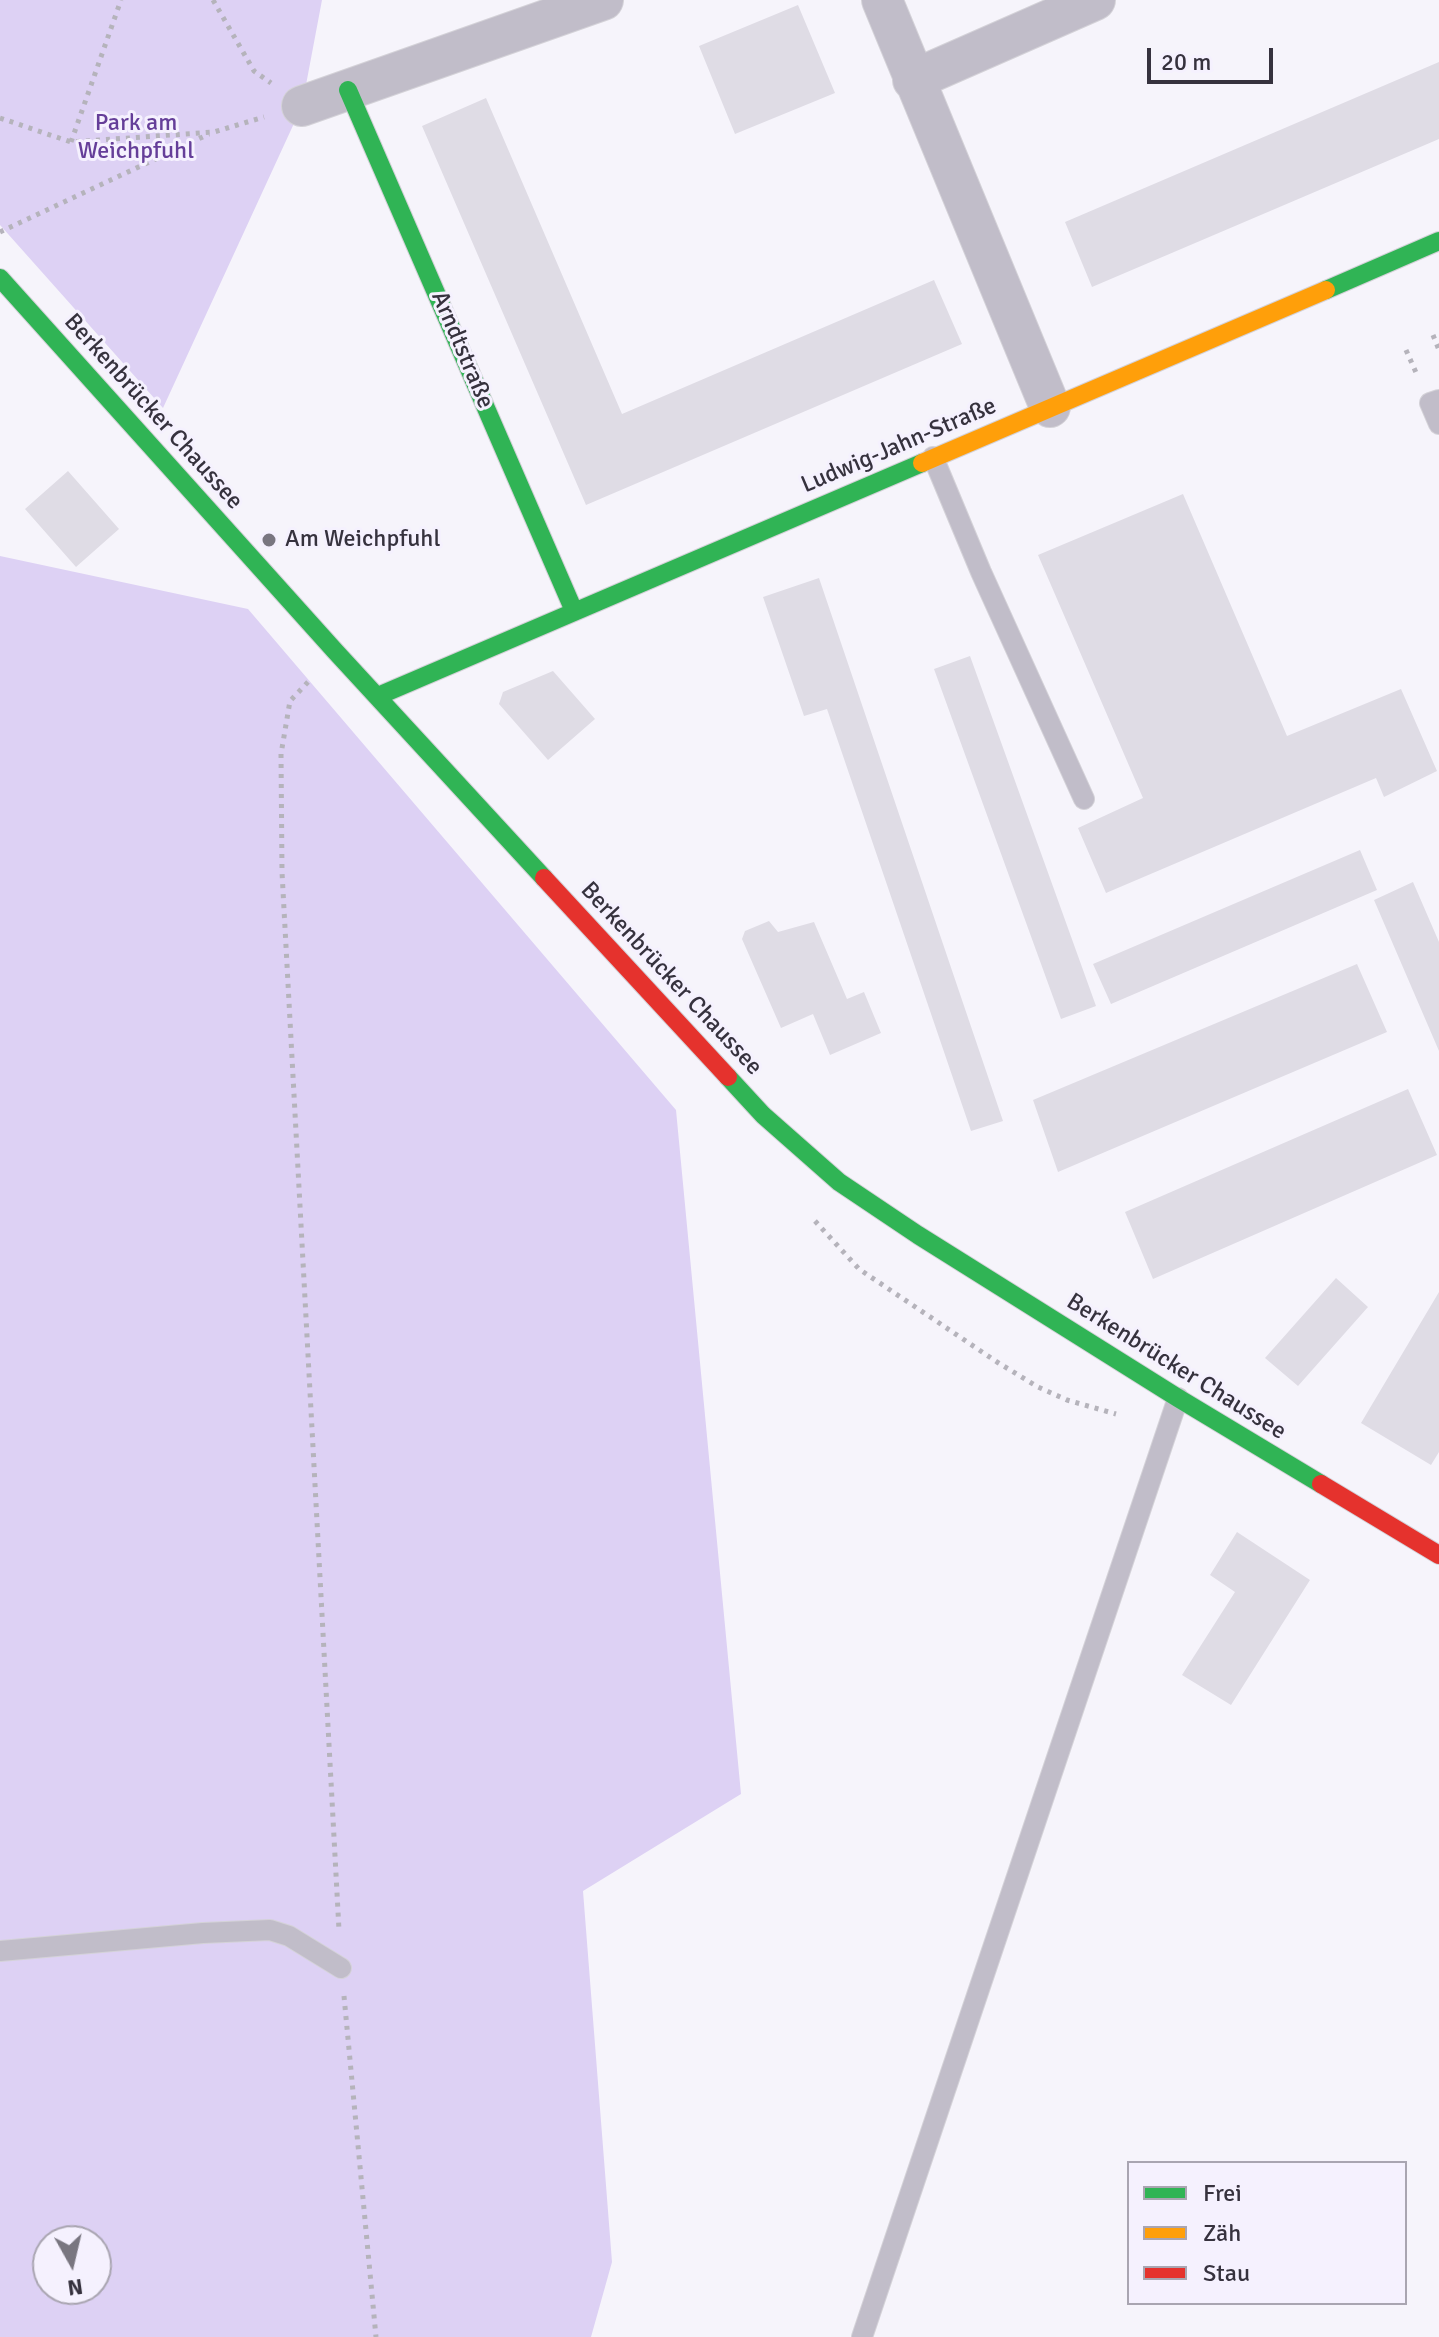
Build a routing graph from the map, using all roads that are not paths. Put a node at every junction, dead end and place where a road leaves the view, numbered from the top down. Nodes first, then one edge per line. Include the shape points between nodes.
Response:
1 (603, 0) edge
2 (882, 0) edge
3 (1095, 0) edge
4 (913, 80) junction
5 (348, 90) junction
6 (302, 106) road end
7 (1439, 241) edge
8 (0, 278) edge
9 (1439, 400) edge
10 (1050, 407) junction
11 (1439, 424) edge
12 (933, 457) junction
13 (574, 611) junction
14 (378, 696) junction
15 (1084, 799) dead end
16 (1178, 1398) junction
17 (1439, 1555) edge
18 (0, 1951) edge
19 (341, 1968) road end
20 (862, 2337) edge

1 - 5 street
2 - 4 street
3 - 4 street
4 - 10 street
5 - 6 street
5 - 13 main road, Arndtstraße
7 - 10 main road, Ludwig-Jahn-Straße
8 - 14 main road, Berkenbrücker Chaussee
9 - 11 lane via 1430,403
10 - 12 main road, Ludwig-Jahn-Straße
12 - 13 main road, Ludwig-Jahn-Straße
12 - 15 lane
13 - 14 main road, Ludwig-Jahn-Straße
14 - 16 main road, Berkenbrücker Chaussee via 763,1115 839,1182
16 - 17 main road, Berkenbrücker Chaussee
16 - 20 lane
18 - 19 lane via 270,1930

